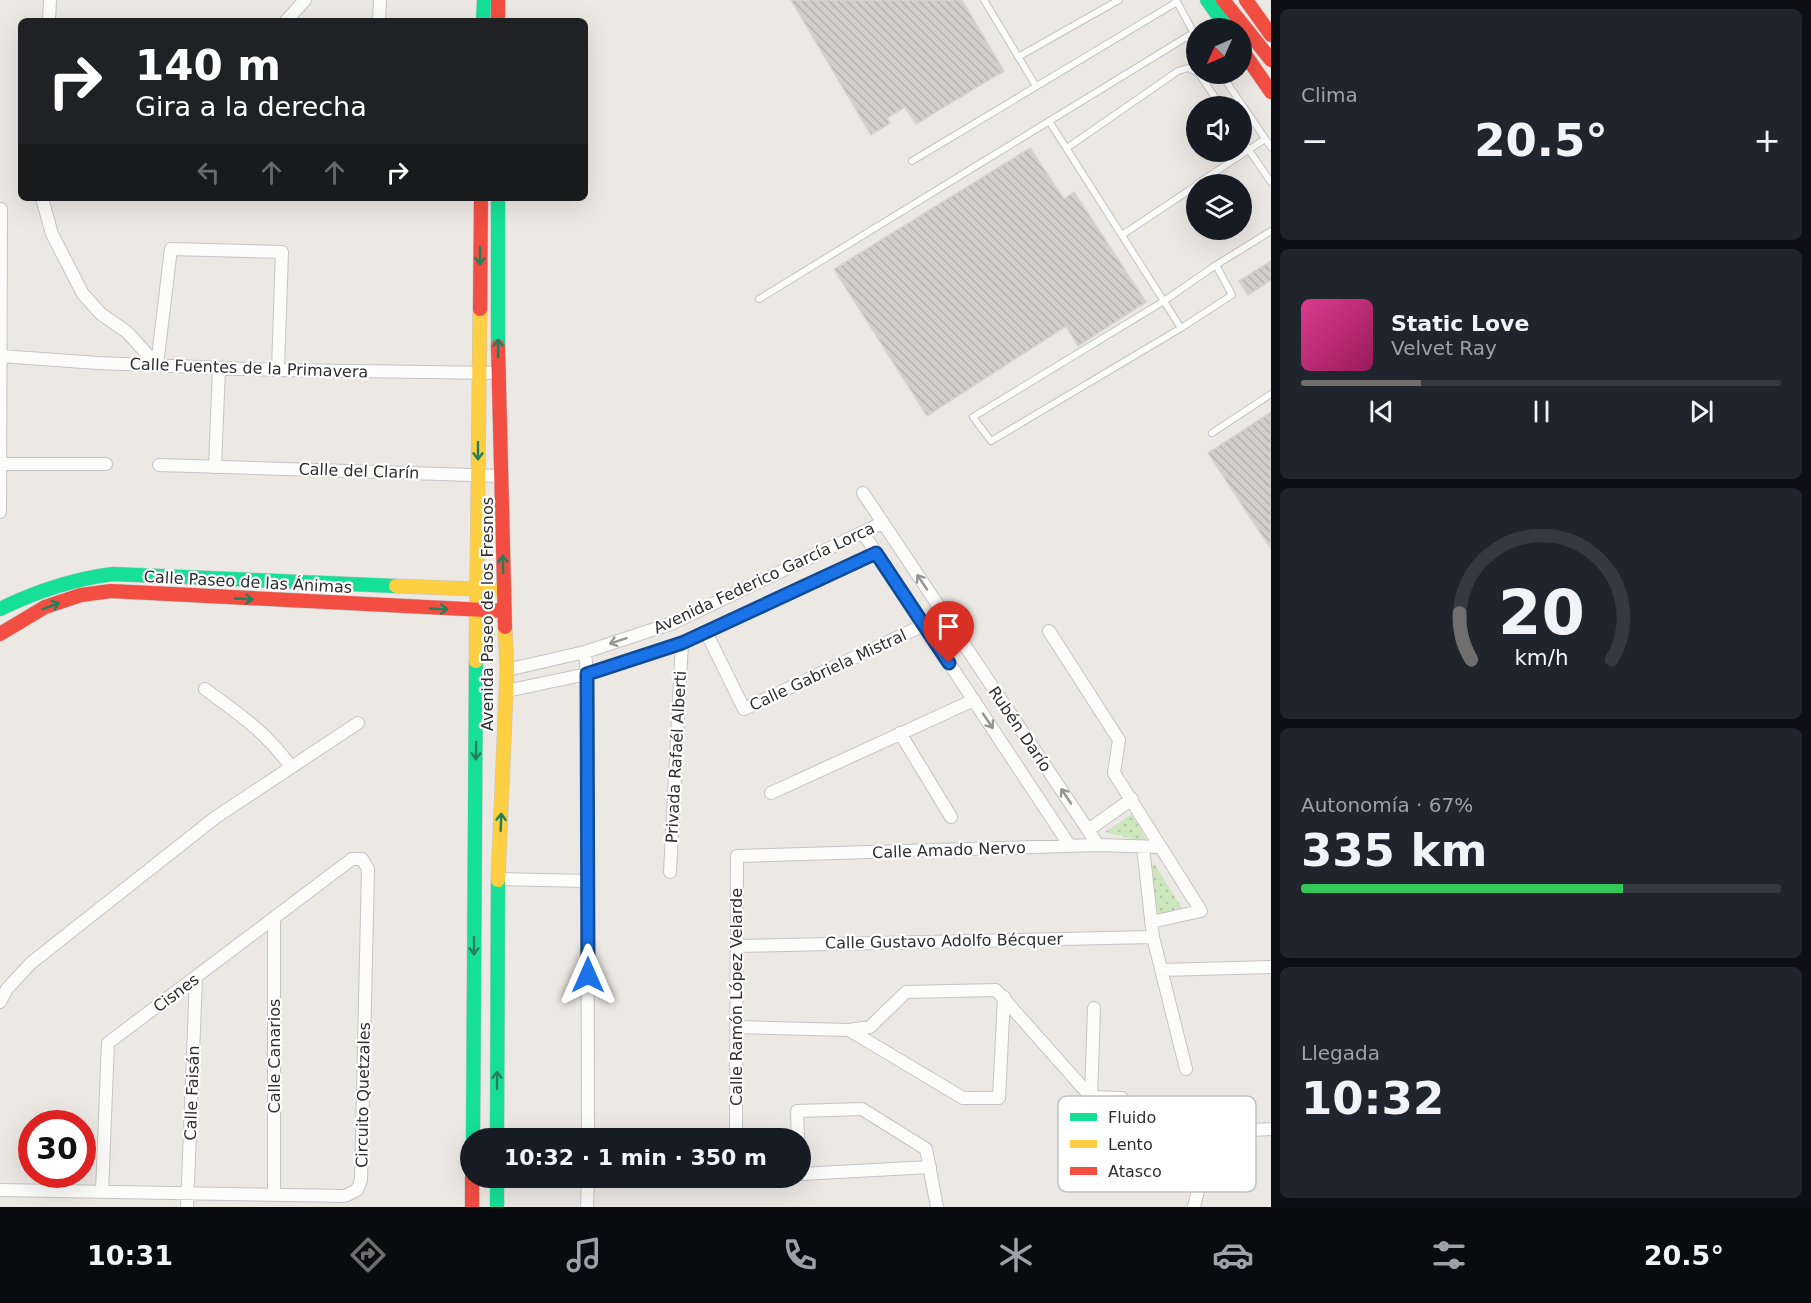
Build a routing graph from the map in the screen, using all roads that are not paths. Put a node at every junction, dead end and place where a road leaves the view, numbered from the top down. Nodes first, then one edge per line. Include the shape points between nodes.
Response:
1 (50, 0) edge
2 (305, 0) edge
3 (380, 0) edge
4 (484, 0) edge
5 (498, 0) edge
6 (984, 0) edge
7 (1119, 0) edge
8 (1207, 0) edge
9 (1223, 0) edge
10 (1246, 0) edge
11 (1176, 1) edge
12 (49, 18) edge
13 (289, 18) edge
14 (379, 18) edge
15 (483, 18) edge
16 (498, 18) edge
17 (1220, 18) edge
18 (1186, 19) edge
19 (1265, 39) edge
20 (1186, 41) edge
21 (1018, 57) junction
22 (1271, 60) edge
23 (1252, 64) edge
24 (1186, 69) edge
25 (1228, 84) edge
26 (1036, 86) junction
27 (1271, 92) edge
28 (1049, 121) junction
29 (1265, 139) junction
30 (1271, 147) edge
31 (1067, 148) junction
32 (1252, 148) edge
33 (1252, 154) edge
34 (912, 161) dead end
35 (1231, 162) edge
36 (1213, 174) edge
37 (1271, 182) edge
38 (1186, 192) edge
39 (43, 201) edge
40 (481, 201) edge
41 (498, 201) edge
42 (1, 209) edge
43 (1271, 231) edge
44 (1122, 235) junction
45 (1216, 265) junction
46 (759, 299) dead end
47 (1164, 301) junction
48 (1181, 328) junction
49 (0, 356) edge
50 (157, 364) junction
51 (219, 368) junction
52 (278, 370) junction
53 (479, 373) junction
54 (498, 373) junction
55 (1271, 394) edge
56 (1212, 433) dead end
57 (1, 464) edge
58 (106, 464) dead end
59 (159, 465) dead end
60 (215, 467) junction
61 (478, 476) junction
62 (502, 476) junction
63 (863, 493) dead end
64 (0, 512) edge
65 (882, 523) junction
66 (863, 533) junction
67 (876, 553) junction
68 (476, 589) junction
69 (504, 590) junction
70 (0, 609) edge
71 (477, 611) junction
72 (504, 611) junction
73 (924, 626) junction
74 (1049, 631) dead end
75 (706, 632) junction
76 (0, 634) edge
77 (682, 643) junction
78 (585, 652) junction
79 (507, 670) junction
80 (587, 674) junction
81 (205, 689) dead end
82 (506, 691) junction
83 (974, 700) junction
84 (358, 723) dead end
85 (900, 733) junction
86 (291, 768) junction
87 (771, 793) dead end
88 (1132, 800) junction
89 (951, 817) dead end
90 (1088, 830) junction
91 (1098, 844) junction
92 (475, 845) junction
93 (500, 846) junction
94 (1070, 846) junction
95 (1143, 847) junction
96 (1161, 847) junction
97 (737, 856) joint
98 (362, 859) joint
99 (670, 872) dead end
100 (498, 879) junction
101 (588, 881) junction
102 (274, 918) junction
103 (1151, 922) junction
104 (1153, 937) junction
105 (736, 946) junction
106 (1271, 967) edge
107 (1161, 970) junction
108 (196, 978) junction
109 (1004, 997) junction
110 (0, 1002) edge
111 (1094, 1008) dead end
112 (735, 1027) junction
113 (849, 1030) junction
114 (1186, 1069) dead end
115 (1090, 1096) edge
116 (1091, 1096) edge
117 (473, 1128) edge
118 (497, 1128) edge
119 (588, 1128) edge
120 (736, 1128) edge
121 (797, 1128) edge
122 (1271, 1129) edge
123 (1256, 1130) edge
124 (930, 1167) junction
125 (811, 1173) edge
126 (472, 1188) edge
127 (497, 1188) edge
128 (588, 1188) edge
129 (0, 1190) edge
130 (102, 1191) junction
131 (1198, 1192) edge
132 (188, 1193) junction
133 (274, 1195) junction
134 (187, 1207) edge
135 (472, 1207) edge
136 (497, 1207) edge
137 (587, 1207) edge
138 (937, 1207) edge
139 (1194, 1207) edge

1 - 12 street
2 - 13 street
3 - 14 street
4 - 15 main road
5 - 16 main road
6 - 21 lane
7 - 21 lane
8 - 17 main road
9 - 19 main road
10 - 19 main road
11 - 18 lane
11 - 26 lane
19 - 22 main road
20 - 28 lane
21 - 26 lane
23 - 27 main road
24 - 31 lane
25 - 29 lane
26 - 34 lane
28 - 31 lane
28 - 46 lane
29 - 30 lane
29 - 32 lane
31 - 44 lane
33 - 37 lane
35 - 36 lane
38 - 44 lane
39 - 50 street via 52,234 83,294
40 -> 53 main road, Avenida Paseo de los Fresnos
54 -> 41 main road, Avenida Paseo de los Fresnos
42 - 49 street
43 - 45 lane
44 - 47 lane
45 - 47 lane
45 - 48 lane via 1232,295
47 - 48 lane
47 - 48 lane via 973,417 991,441
49 - 50 street, Calle Fuentes de la Primavera
49 - 57 street
50 - 51 street, Calle Fuentes de la Primavera
50 - 52 street via 171,249 282,252
51 - 52 street, Calle Fuentes de la Primavera
51 - 60 street
52 - 53 street, Calle Fuentes de la Primavera
53 - 54 street, Calle Fuentes de la Primavera
53 -> 61 main road, Avenida Paseo de los Fresnos
54 - 62 main road, Avenida Paseo de los Fresnos
55 - 56 lane
57 - 58 street
57 - 64 street
59 - 60 street, Calle del Clarín
60 - 61 street, Calle del Clarín
61 - 62 street, Calle del Clarín
61 - 68 main road, Avenida Paseo de los Fresnos
69 -> 62 main road, Avenida Paseo de los Fresnos
63 - 65 street, Rubén Darío
65 - 66 street, Avenida Federico García Lorca
90 -> 65 street, Rubén Darío
66 - 67 street, Rubén Darío
66 -> 78 street, Avenida Federico García Lorca via 673,623
67 - 73 street, Rubén Darío
67 - 75 street, Avenida Federico García Lorca
68 - 69 main road, Calle Paseo de las Ánimas
68 - 70 main road, Calle Paseo de las Ánimas via 113,573 79,578
68 - 71 main road, Avenida Paseo de los Fresnos
69 - 72 main road, Avenida Paseo de los Fresnos
71 - 72 main road, Calle Paseo de las Ánimas
76 -> 71 main road, Calle Paseo de las Ánimas via 45,607 81,595 111,591
71 -> 92 main road, Avenida Paseo de los Fresnos
72 - 79 main road, Avenida Paseo de los Fresnos
73 - 75 street, Calle Gabriela Mistral via 744,710
73 - 83 street, Rubén Darío
74 - 88 street via 1119,741 1114,773
75 - 77 street, Avenida Federico García Lorca
77 - 80 street, Avenida Federico García Lorca
77 - 99 street, Privada Rafaél Alberti
78 - 79 street, Avenida Federico García Lorca
78 - 80 street
79 - 82 main road, Avenida Paseo de los Fresnos
80 - 82 street, Avenida Federico García Lorca
80 - 101 street
81 - 86 street via 255,726
93 -> 82 main road, Avenida Paseo de los Fresnos
83 - 85 street
83 -> 94 street, Rubén Darío
84 - 86 street
85 - 87 street
85 - 89 street
86 - 110 street via 216,816 31,963
88 - 90 street
88 - 96 street
90 - 91 street, Rubén Darío
91 - 94 street, Calle Amado Nervo
91 - 95 street, Calle Amado Nervo
92 - 93 main road
92 -> 117 main road, Avenida Paseo de los Fresnos
93 - 100 main road, Avenida Paseo de los Fresnos
94 - 97 street, Calle Amado Nervo
95 - 96 street, Calle Amado Nervo
95 - 103 street
96 - 103 street via 1201,911
97 - 105 street, Calle Ramón López Velarde
98 - 102 street, Cisnes via 351,858
98 - 133 street, Circuito Quetzales via 368,869 362,1180 357,1190 345,1196
100 - 101 street
118 -> 100 main road, Avenida Paseo de los Fresnos
101 - 119 street
102 - 108 street, Cisnes
102 - 133 street, Calle Canarios
103 - 104 street
104 - 105 street, Calle Gustavo Adolfo Bécquer
104 - 107 street
105 - 112 street, Calle Ramón López Velarde
106 - 107 street
107 - 114 street
108 - 130 street, Cisnes via 108,1043
108 - 132 street, Calle Faisán
109 - 113 street via 996,990 906,992 870,1027
109 - 113 street via 999,1098 963,1098
109 - 115 street
111 - 116 street
112 - 113 street
112 - 120 street, Calle Ramón López Velarde
121 - 124 street via 796,1111 862,1108 926,1149
122 - 123 street
124 - 125 street
124 - 138 street
126 - 135 main road
127 - 136 main road
128 - 137 street
129 - 130 street, Circuito Quetzales
130 - 132 street, Circuito Quetzales
131 - 139 street
132 - 133 street, Circuito Quetzales
132 - 134 street, Calle Faisán

